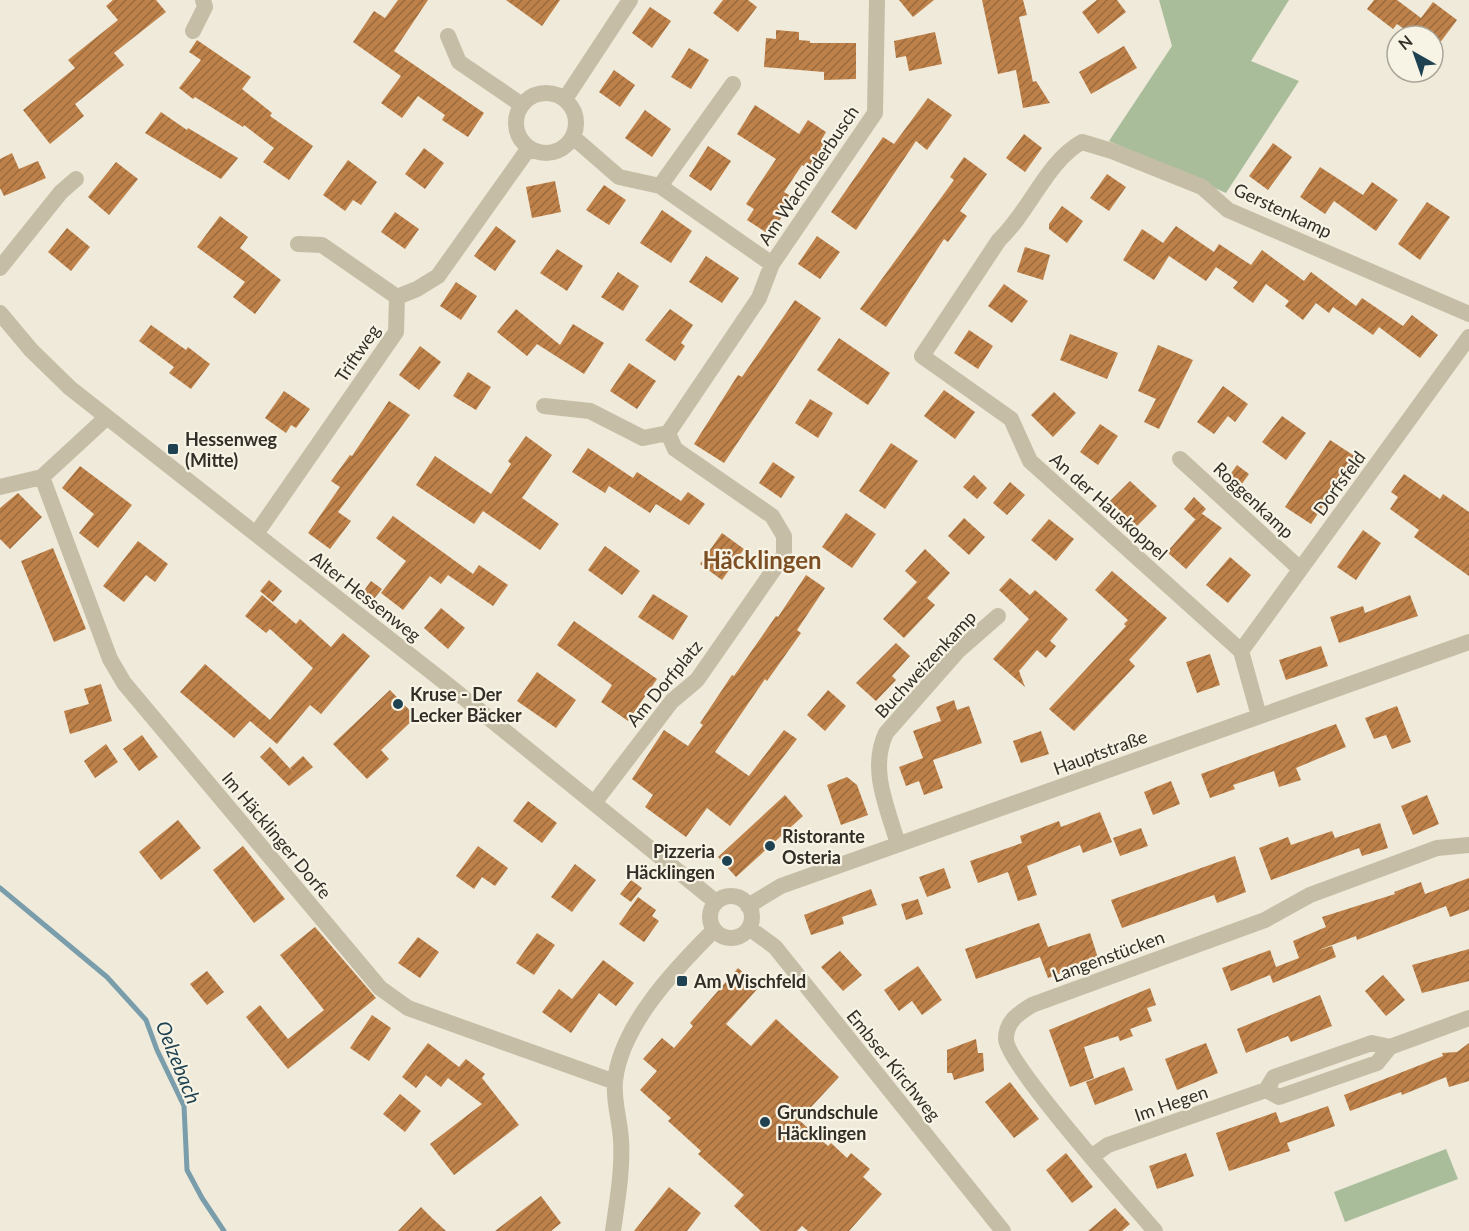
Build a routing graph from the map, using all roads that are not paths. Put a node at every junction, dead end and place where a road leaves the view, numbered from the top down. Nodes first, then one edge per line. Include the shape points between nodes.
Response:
1 (203, 0) edge
2 (630, 0) edge
3 (877, 0) edge
4 (193, 31) dead end
5 (448, 36) dead end
6 (733, 84) dead end
7 (565, 99) junction
8 (522, 105) junction
9 (573, 137) junction
10 (1082, 142) joint
11 (529, 148) junction
12 (76, 179) dead end
13 (660, 186) junction
14 (298, 244) dead end
15 (772, 264) junction
16 (0, 268) edge
17 (397, 297) junction
18 (0, 313) edge
19 (1469, 314) edge
20 (1469, 337) edge
21 (544, 406) dead end
22 (107, 417) junction
23 (668, 433) junction
24 (1180, 459) dead end
25 (42, 477) junction
26 (0, 487) edge
27 (256, 534) junction
28 (1300, 569) junction
29 (998, 616) dead end
30 (1469, 642) edge
31 (1241, 651) junction
32 (1259, 716) junction
33 (594, 803) junction
34 (898, 844) junction
35 (1469, 845) edge
36 (716, 902) junction
37 (748, 906) junction
38 (749, 928) junction
39 (714, 930) junction
40 (1469, 1018) edge
41 (615, 1082) junction
42 (1091, 1157) junction
43 (613, 1231) edge
44 (1003, 1231) edge
45 (1155, 1231) edge

1 - 4 street via 205,7
2 - 7 street
3 - 15 street, Am Wacholderbusch via 875,113
5 - 8 street via 459,62
6 - 13 street
7 - 8 street via 556,94 537,94
7 - 9 street via 576,116
8 - 11 street via 518,133
9 - 11 street via 553,152
9 - 13 street via 619,177
10 - 19 street, Gerstenkamp via 1202,187 1228,210
10 - 31 street, An der Hauskoppel via 1067,150 1016,225 999,240 922,356 1011,419 1030,461
11 - 17 street via 438,276
12 - 16 street
13 - 15 street
14 - 17 street via 322,245
15 - 23 street via 759,298
17 - 27 street, Triftweg via 396,332
18 - 22 street, Alter Hessenweg via 63,381
20 - 28 street, Dorfsfeld
21 - 23 street via 590,411 643,438
22 - 25 street
22 - 27 street, Alter Hessenweg
23 - 33 street, Am Dorfplatz via 675,449 772,516 784,536 784,555 698,680 672,701
24 - 28 street, Roggenkamp
25 - 26 street
25 - 41 street, Im Häcklinger Dorfe via 110,659 124,683 380,988 408,1008
27 - 33 street, Alter Hessenweg
28 - 31 street, Dorfsfeld
29 - 34 street, Buchweizenkamp via 958,651 886,733 877,768
30 - 32 street, Hauptstraße
31 - 32 street
32 - 34 street, Hauptstraße
33 - 36 street, Alter Hessenweg
34 - 37 street, Hauptstraße via 781,886
35 - 42 street, Langenstücken via 1437,848 1310,895 1265,920 1032,1005 1016,1015 1007,1028 1008,1049
36 - 37 street via 733,896
36 - 39 street via 710,912
37 - 38 street via 752,920
38 - 39 street via 732,939
38 - 44 street, Embser Kirchweg via 775,947
39 - 41 street via 670,977 642,1015 622,1052
40 - 42 street, Im Hegen via 1390,1047 1377,1063 1279,1097 1266,1090 1108,1145
41 - 43 street via 621,1143
42 - 45 street, Langenstücken

